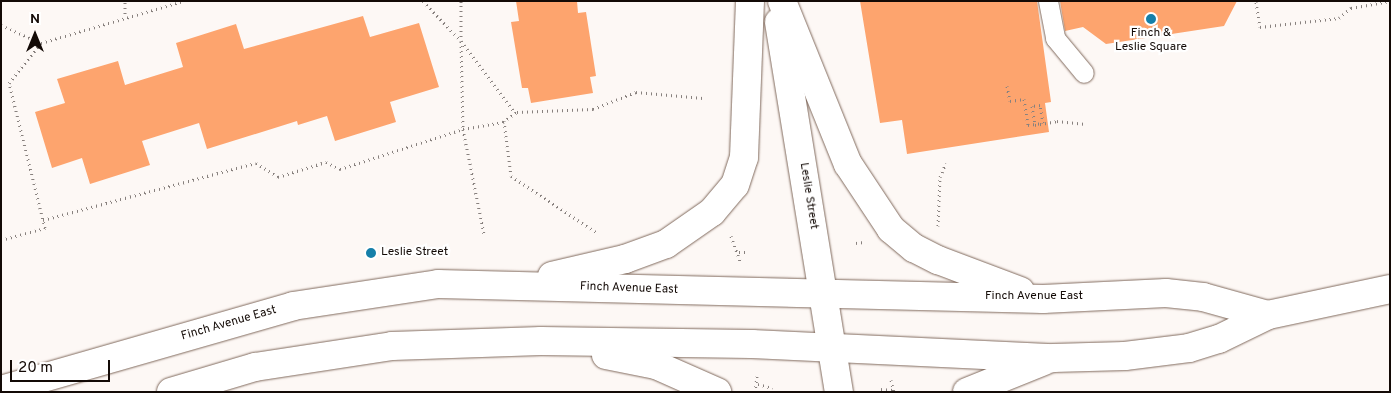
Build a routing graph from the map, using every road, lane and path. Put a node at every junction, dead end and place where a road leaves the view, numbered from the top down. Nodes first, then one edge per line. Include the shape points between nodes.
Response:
1 (125, 1) edge
2 (184, 1) edge
3 (423, 1) edge
4 (461, 1) edge
5 (750, 1) edge
6 (776, 1) edge
7 (782, 1) edge
8 (1048, 1) edge
9 (1390, 1) edge
10 (1256, 2) edge
11 (125, 18) junction
12 (1, 25) edge
13 (461, 41) junction
14 (41, 43) junction
15 (1084, 73) dead end
16 (1007, 86) dead end
17 (703, 98) dead end
18 (516, 112) junction
19 (503, 122) junction
20 (1086, 124) dead end
21 (464, 129) junction
22 (946, 163) dead end
23 (43, 220) junction
24 (729, 231) dead end
25 (597, 233) dead end
26 (484, 234) dead end
27 (937, 237) dead end
28 (1, 240) edge
29 (738, 252) junction
30 (747, 252) dead end
31 (740, 264) dead end
32 (505, 285) junction
33 (1390, 289) edge
34 (824, 294) junction
35 (1043, 299) junction
36 (1268, 315) junction
37 (541, 342) junction
38 (832, 347) junction
39 (1053, 358) junction
40 (756, 373) dead end
41 (758, 384) junction
42 (772, 388) dead end
43 (881, 389) dead end
44 (1, 390) edge
45 (893, 390) dead end
46 (171, 392) edge
47 (717, 392) edge
48 (755, 392) edge
49 (839, 392) edge
50 (967, 392) edge

1 - 11 path
2 - 11 path
3 - 13 path
4 - 13 path
5 - 32 main road via 744,157 734,185 724,199 691,229 666,244 584,270
6 - 34 main road, Leslie Street
7 - 35 main road via 848,164 891,229 914,248 938,260
8 - 15 lane via 1055,38
9 - 10 path via 1351,8 1339,18 1260,27
11 - 14 path
12 - 14 path
13 - 18 path
13 - 21 path
14 - 23 path via 9,83
16 - 20 path via 1010,101 1024,99 1028,125 1035,124 1042,123 1040,105 1032,106 1034,116 1035,125 1057,121
17 - 18 path via 636,92 592,109
18 - 19 path
19 - 21 path
19 - 25 path via 510,176
21 - 23 path via 340,169 326,162 278,177 256,163
21 - 26 path
22 - 27 path via 940,177
23 - 28 path via 45,228
24 - 29 path
29 - 30 path
29 - 31 path
32 - 34 main road, Finch Avenue East
32 - 44 main road, Finch Avenue East via 438,284 293,306
33 - 36 main road, Finch Avenue East
34 - 35 main road, Finch Avenue East
34 - 38 main road, Leslie Street
35 - 36 main road, Finch Avenue East via 1166,293 1203,297
36 - 39 main road, Finch Avenue East via 1219,339 1189,348 1125,356
37 - 38 main road, Finch Avenue East
37 - 46 main road, Finch Avenue East via 392,346 255,367
37 - 47 main road via 656,365
38 - 39 main road, Finch Avenue East
38 - 49 main road, Leslie Street
39 - 50 main road
40 - 41 path
41 - 42 path
41 - 48 path
43 - 45 path

